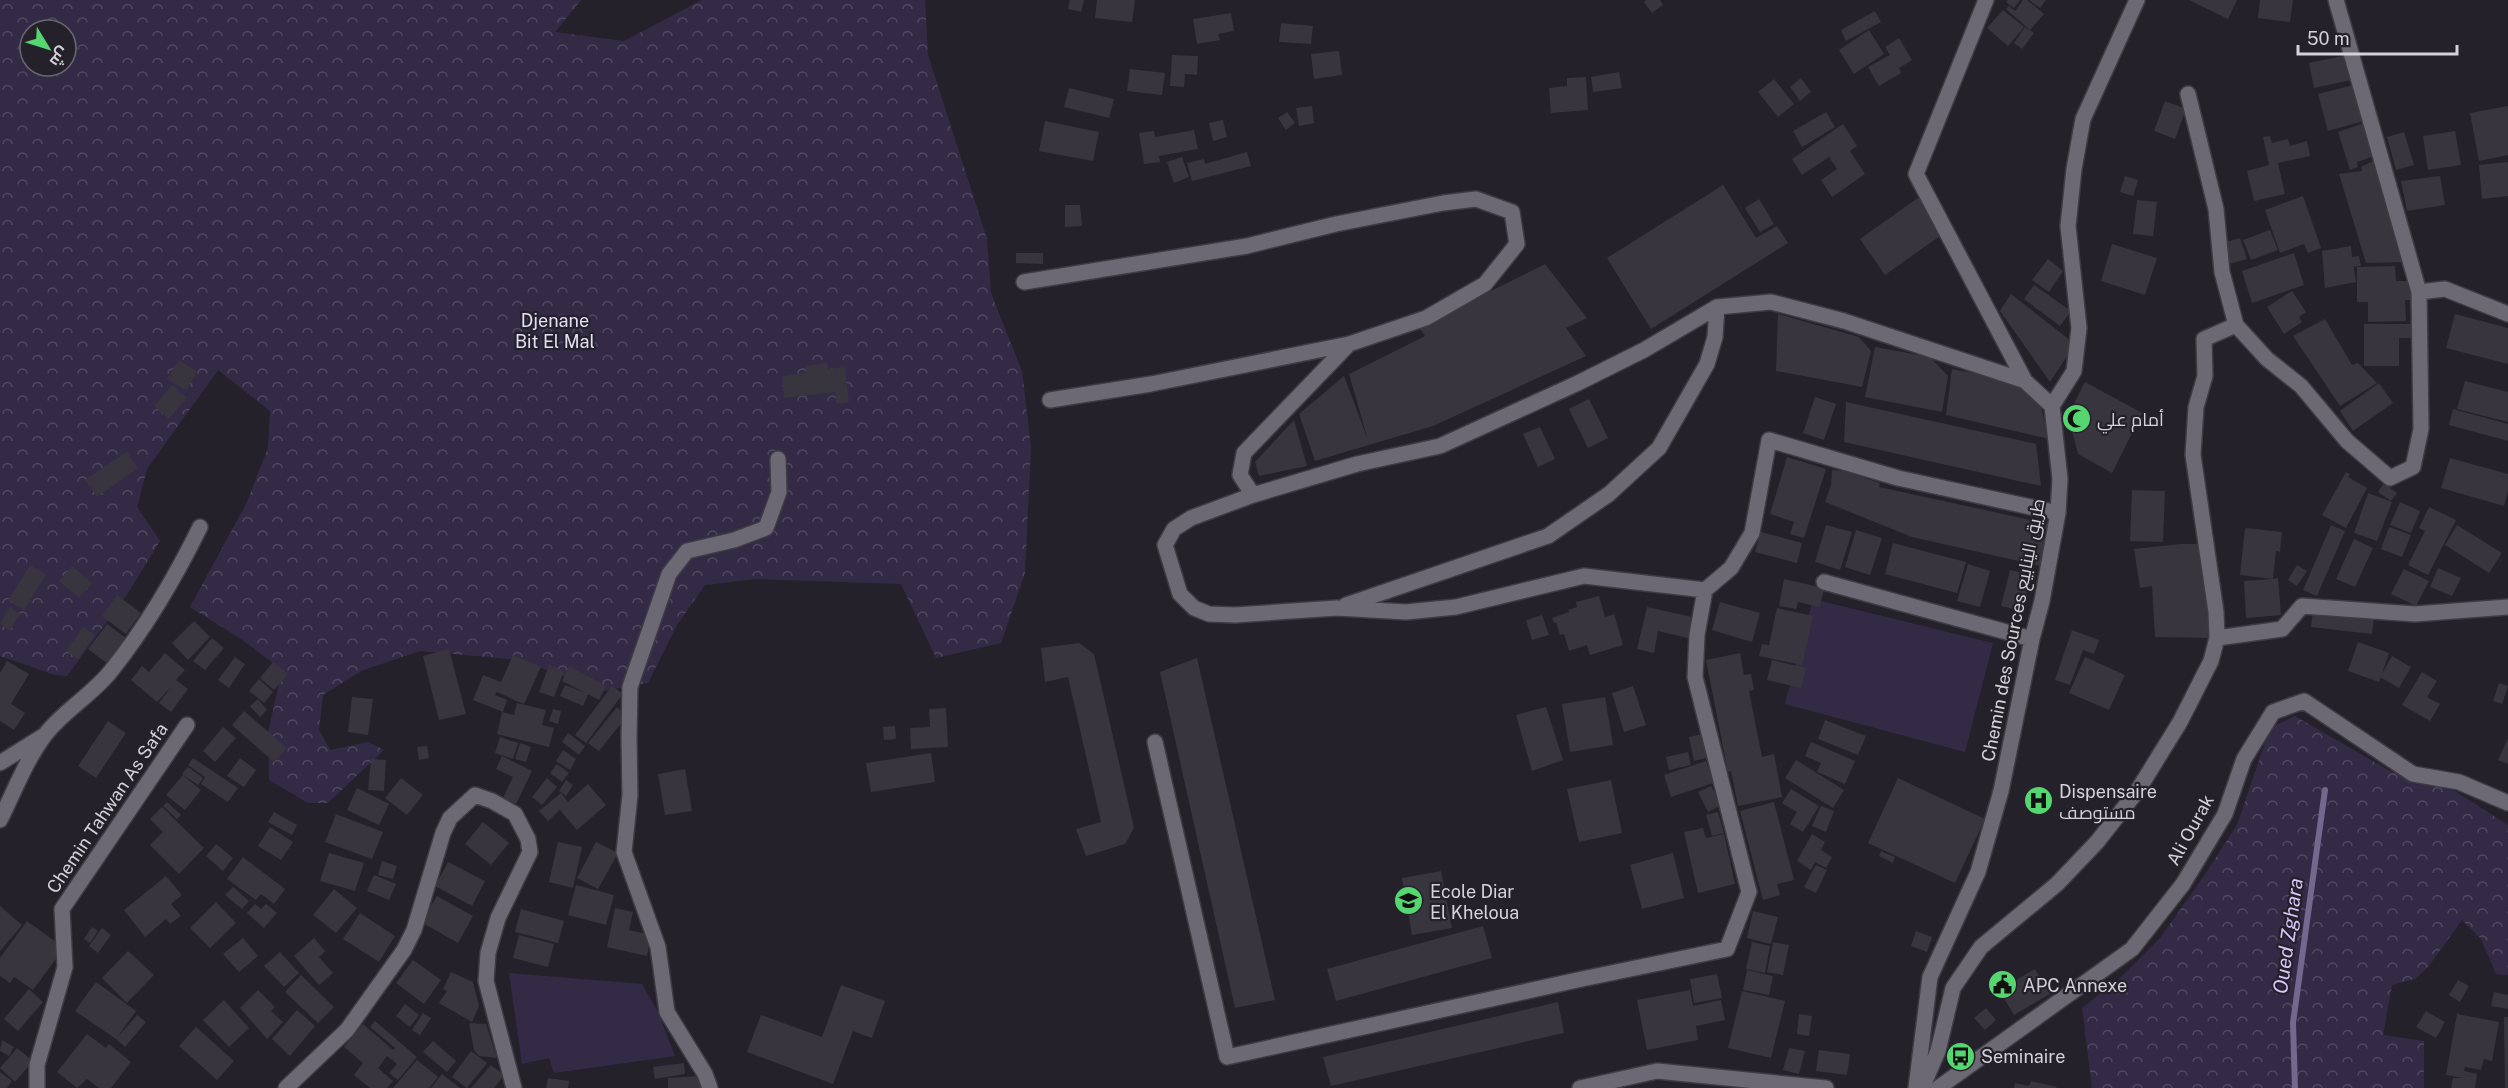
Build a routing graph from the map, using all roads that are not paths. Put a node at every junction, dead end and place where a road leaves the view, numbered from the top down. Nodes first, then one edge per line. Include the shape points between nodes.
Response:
1 (1986, 0) edge
2 (2137, 0) edge
3 (2336, 0) edge
4 (2188, 94) dead end
5 (1024, 282) dead end
6 (2420, 291) junction
7 (1717, 307) junction
8 (2508, 314) edge
9 (2236, 325) junction
10 (1348, 344) junction
11 (2025, 381) junction
12 (1050, 400) dead end
13 (2052, 406) junction
14 (778, 459) dead end
15 (1253, 495) junction
16 (2058, 513) junction
17 (200, 527) dead end
18 (1824, 582) dead end
19 (1705, 591) junction
20 (2508, 607) edge
21 (1337, 608) junction
22 (2217, 638) junction
23 (2032, 639) junction
24 (187, 725) dead end
25 (45, 734) junction
26 (1155, 742) dead end
27 (0, 763) edge
28 (2508, 803) edge
29 (0, 820) edge
30 (37, 1088) edge
31 (286, 1088) edge
32 (514, 1088) edge
33 (710, 1088) edge
34 (1580, 1088) edge
35 (1826, 1088) edge
36 (1916, 1088) edge
37 (1922, 1088) edge
38 (1938, 1088) edge

1 - 11 street via 1917,174
2 - 13 street via 2083,119 2068,226 2079,328 2077,350 2074,371
3 - 6 street
4 - 9 street via 2216,209 2222,272
5 - 10 street via 1224,250 1443,203 1476,199 1512,212 1517,244 1485,284 1426,318
6 - 8 street via 2445,289
6 - 9 street via 2421,429 2413,467 2390,478 2347,441 2301,386 2267,359
7 - 11 street via 1771,302 1844,321
7 - 15 street via 1644,350 1440,446 1357,464
7 - 21 street via 1715,337 1707,364 1659,448 1609,494 1548,537
9 - 22 street via 2204,339 2205,376 2196,407 2193,455
10 - 12 street
10 - 15 street via 1244,453 1240,475
11 - 13 street
13 - 16 street, Chemin des Sources طريق الينابيع via 2060,479
14 - 33 street via 779,492 766,528 687,551 669,574 630,687 630,795 624,852 658,947 668,1012
15 - 21 street via 1191,518 1174,529 1165,544 1180,594 1194,609 1209,614
16 - 19 street via 1898,478 1769,440 1752,533 1731,568
16 - 23 street, Chemin des Sources طريق الينابيع
17 - 25 street via 173,581 109,674
18 - 23 street
19 - 21 street via 1584,576 1456,607 1406,612
19 - 26 street via 1695,677 1749,892 1727,949 1227,1057
20 - 22 street via 2415,614 2302,606 2282,629
22 - 37 street via 2211,661 2180,722 2138,790 2057,884 1981,947 1953,988 1938,1051
23 - 36 street, Chemin des Sources طريق الينابيع via 2001,791 1978,872 1930,977
24 - 30 street, Chemin Tahwan As Safa via 62,909 65,967 37,1065
25 - 27 street
25 - 29 street
28 - 38 street, Ali Ourak via 2459,782 2413,774 2304,701 2273,712 2244,759 2225,814 2183,884 2132,949
31 - 32 street via 347,1030 404,950 414,930 443,833 450,818 475,795 515,814 530,852 498,918 488,953 486,981
34 - 35 street via 1657,1071

